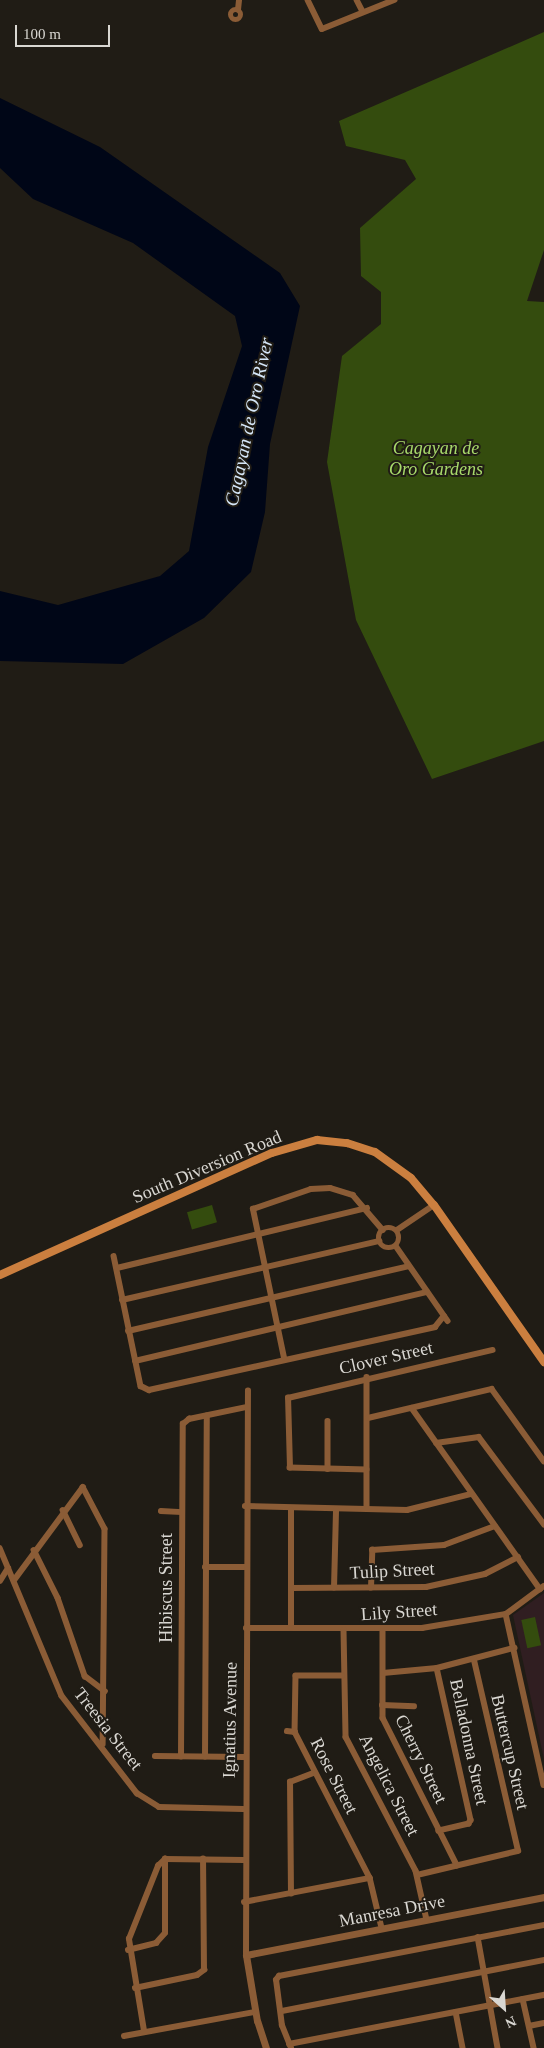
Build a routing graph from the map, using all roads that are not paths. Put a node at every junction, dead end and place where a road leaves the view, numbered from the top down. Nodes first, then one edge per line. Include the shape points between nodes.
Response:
1 (238, 0) edge
2 (308, 0) edge
3 (357, 0) edge
4 (394, 0) edge
5 (238, 10) dead end
6 (363, 12) junction
7 (434, 1205) junction
8 (367, 1208) junction
9 (383, 1230) junction
10 (397, 1230) junction
11 (257, 1235) junction
12 (379, 1240) junction
13 (396, 1246) junction
14 (114, 1256) dead end
15 (409, 1266) junction
16 (263, 1267) junction
17 (117, 1268) junction
18 (0, 1275) edge
19 (427, 1292) junction
20 (270, 1298) junction
21 (122, 1300) junction
22 (444, 1316) junction
23 (448, 1321) dead end
24 (277, 1328) junction
25 (128, 1331) junction
26 (492, 1350) dead end
27 (284, 1358) junction
28 (136, 1361) junction
29 (544, 1362) edge
30 (367, 1377) junction
31 (248, 1391) dead end
32 (247, 1407) junction
33 (412, 1408) junction
34 (207, 1416) junction
35 (368, 1418) junction
36 (328, 1422) dead end
37 (436, 1443) junction
38 (544, 1461) edge
39 (328, 1470) junction
40 (367, 1470) junction
41 (472, 1494) junction
42 (245, 1506) junction
43 (367, 1508) junction
44 (63, 1510) junction
45 (291, 1510) junction
46 (336, 1510) junction
47 (161, 1511) dead end
48 (182, 1512) junction
49 (544, 1524) edge
50 (496, 1526) junction
51 (80, 1545) dead end
52 (0, 1548) edge
53 (34, 1550) junction
54 (518, 1557) junction
55 (205, 1567) junction
56 (8, 1568) junction
57 (246, 1568) junction
58 (15, 1579) junction
59 (0, 1581) edge
60 (291, 1588) junction
61 (334, 1588) junction
62 (371, 1588) junction
63 (542, 1588) edge
64 (506, 1614) junction
65 (246, 1628) junction
66 (291, 1628) junction
67 (344, 1630) junction
68 (383, 1631) junction
69 (514, 1648) junction
70 (474, 1660) junction
71 (437, 1668) junction
72 (383, 1674) junction
73 (342, 1676) junction
74 (105, 1691) junction
75 (382, 1705) junction
76 (414, 1706) dead end
77 (287, 1731) dead end
78 (294, 1732) junction
79 (103, 1744) junction
80 (156, 1756) dead end
81 (181, 1756) junction
82 (244, 1757) junction
83 (205, 1758) junction
84 (314, 1773) junction
85 (544, 1785) edge
86 (243, 1809) junction
87 (439, 1831) junction
88 (203, 1858) junction
89 (165, 1859) junction
90 (244, 1860) junction
91 (457, 1865) junction
92 (418, 1875) junction
93 (370, 1878) junction
94 (291, 1894) junction
95 (544, 1897) edge
96 (244, 1902) junction
97 (427, 1920) junction
98 (544, 1925) edge
99 (382, 1928) junction
100 (478, 1937) junction
101 (128, 1950) junction
102 (246, 1955) junction
103 (544, 1960) edge
104 (484, 1972) junction
105 (135, 1988) junction
106 (544, 1995) edge
107 (522, 1999) junction
108 (491, 2005) junction
109 (282, 2010) junction
110 (255, 2012) junction
111 (456, 2012) junction
112 (544, 2023) edge
113 (529, 2026) junction
114 (144, 2031) junction
115 (124, 2036) dead end
116 (290, 2046) edge
117 (266, 2048) edge
118 (462, 2048) edge
119 (498, 2048) edge
120 (534, 2048) edge

1 - 5 street
2 - 6 street via 322,29
3 - 6 street
4 - 6 street
7 - 10 street
7 - 18 main road, South Diversion Road via 404,1171 375,1152 347,1143 305,1142 272,1153
7 - 29 main road, South Diversion Road
8 - 9 street
8 - 11 street
8 - 11 street via 345,1192 311,1189 254,1208
9 - 10 street
9 - 12 street
10 - 13 street via 400,1238
11 - 16 street
11 - 17 street
12 - 13 street via 385,1247
12 - 16 street
13 - 15 street
14 - 17 street
15 - 19 street
15 - 20 street
16 - 20 street
16 - 21 street
17 - 21 street
19 - 22 street
19 - 24 street
20 - 24 street
20 - 25 street
21 - 25 street
22 - 23 street
22 - 27 street via 435,1327
24 - 27 street
24 - 28 street
25 - 28 street
26 - 30 street, Clover Street
27 - 28 street via 149,1390 141,1386
30 - 35 street
30 - 39 street, Clover Street via 288,1398 290,1468
31 - 32 street, Ignatius Avenue
32 - 34 street
32 - 42 street, Ignatius Avenue
33 - 35 street
33 - 37 street
33 - 38 street via 492,1389
34 - 48 street, Hibiscus Street via 186,1421
34 - 55 street
35 - 40 street
36 - 39 street
37 - 41 street
37 - 49 street via 479,1437
39 - 40 street
40 - 43 street
41 - 43 street via 416,1510
41 - 50 street
42 - 45 street
42 - 57 street, Ignatius Avenue
43 - 46 street
44 - 51 street
44 - 53 street
44 - 74 street via 83,1488 105,1529
45 - 46 street
45 - 60 street
46 - 61 street
47 - 48 street
48 - 81 street, Hibiscus Street
50 - 54 street
50 - 62 street via 444,1545 372,1550
52 - 56 street, Treesia Street
53 - 58 street
53 - 74 street via 58,1598 85,1676
54 - 62 street, Tulip Street via 477,1576 426,1587
54 - 63 street
55 - 57 street
55 - 83 street
56 - 58 street, Treesia Street
56 - 59 street
57 - 65 street, Ignatius Avenue
58 - 79 street, Treesia Street via 62,1696
60 - 61 street, Tulip Street
60 - 66 street
61 - 62 street, Tulip Street
63 - 64 street, Lily Street
64 - 68 street, Lily Street
64 - 69 street
65 - 66 street, Lily Street
65 - 82 street, Ignatius Avenue
66 - 67 street, Lily Street
67 - 68 street, Lily Street
67 - 73 street, Angelica Street
68 - 72 street, Cherry Street
69 - 70 street
69 - 85 street
70 - 71 street
70 - 91 street, Buttercup Street via 518,1852
71 - 72 street
71 - 87 street, Belladonna Street via 471,1823
72 - 75 street, Cherry Street
73 - 78 street, Rose Street via 296,1676
73 - 92 street, Angelica Street via 346,1736
74 - 79 street
75 - 76 street
75 - 87 street, Cherry Street via 387,1730
77 - 78 street
78 - 84 street, Rose Street
79 - 86 street, Treesia Street via 147,1802 165,1808
80 - 81 street
81 - 83 street
82 - 83 street
82 - 86 street, Ignatius Avenue
84 - 93 street, Rose Street
84 - 94 street via 290,1782
86 - 90 street, Ignatius Avenue
87 - 91 street, Cherry Street
88 - 89 street
88 - 90 street
88 - 105 street via 204,1970 197,1975
89 - 101 street via 154,1875
89 - 101 street via 165,1934 156,1943
90 - 96 street, Ignatius Avenue
91 - 92 street
92 - 97 street, Angelica Street
93 - 94 street
93 - 99 street, Rose Street
94 - 96 street
95 - 97 street, Manresa Drive
96 - 102 street, Ignatius Avenue
97 - 99 street, Manresa Drive
98 - 100 street
99 - 102 street, Manresa Drive
100 - 104 street
100 - 109 street via 279,1976 276,1980
101 - 105 street
102 - 110 street, Ignatius Avenue
103 - 104 street
104 - 108 street
104 - 109 street
105 - 114 street
106 - 107 street
107 - 108 street
107 - 113 street
108 - 111 street
108 - 119 street
109 - 116 street
110 - 114 street
110 - 117 street, Ignatius Avenue
111 - 116 street
111 - 118 street
112 - 113 street
113 - 120 street
114 - 115 street

